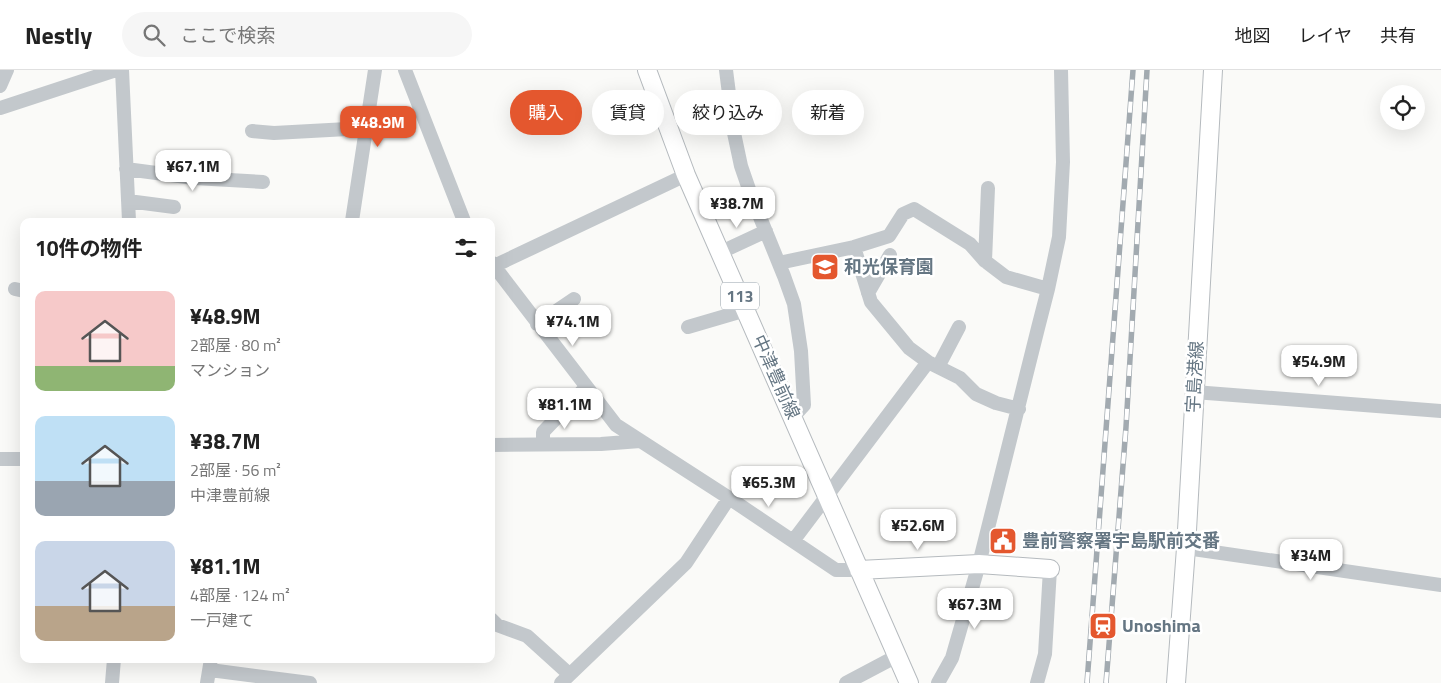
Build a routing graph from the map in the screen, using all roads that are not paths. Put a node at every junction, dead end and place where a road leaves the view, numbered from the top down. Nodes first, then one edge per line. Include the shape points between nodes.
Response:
1 (7, 70) edge
2 (116, 70) edge
3 (122, 70) edge
4 (375, 70) edge
5 (405, 70) edge
6 (647, 70) edge
7 (726, 70) edge
8 (1061, 70) edge
9 (1213, 70) edge
10 (0, 86) edge
11 (0, 108) edge
12 (366, 128) junction
13 (252, 131) dead end
14 (126, 169) junction
15 (686, 174) junction
16 (263, 182) dead end
17 (988, 188) dead end
18 (128, 201) junction
19 (174, 207) dead end
20 (128, 218) edge
21 (352, 218) edge
22 (463, 218) edge
23 (766, 231) junction
24 (854, 247) junction
25 (720, 252) junction
26 (890, 255) dead end
27 (985, 261) junction
28 (495, 263) edge
29 (779, 263) junction
30 (495, 267) edge
31 (1048, 289) junction
32 (868, 292) junction
33 (574, 300) dead end
34 (746, 310) junction
35 (537, 324) junction
36 (688, 327) dead end
37 (959, 327) dead end
38 (933, 365) junction
39 (586, 387) junction
40 (1194, 392) junction
41 (1018, 408) junction
42 (1441, 411) edge
43 (793, 417) junction
44 (640, 441) junction
45 (543, 444) junction
46 (495, 445) edge
47 (0, 459) edge
48 (20, 459) edge
49 (828, 495) junction
50 (729, 498) junction
51 (793, 541) junction
52 (1186, 548) junction
53 (979, 564) junction
54 (1050, 569) joint
55 (859, 570) junction
56 (1441, 585) edge
57 (495, 623) edge
58 (897, 656) junction
59 (114, 663) edge
60 (209, 670) edge
61 (565, 678) edge
62 (287, 682) edge
63 (112, 683) edge
64 (310, 683) edge
65 (846, 683) edge
66 (909, 683) edge
67 (938, 683) edge
68 (1038, 683) edge
69 (1176, 683) edge

1 - 10 street
2 - 11 street
3 - 14 street
4 - 12 street
5 - 22 street
6 - 15 main road, 中津豊前線 / 113
7 - 23 street via 742,166
8 - 31 street via 1063,162 1060,237
9 - 40 main road, 宇島港線
12 - 13 street via 274,133
12 - 21 street
14 - 16 street via 194,178
14 - 18 street
15 - 25 main road, 中津豊前線 / 113
15 - 28 street
17 - 27 street
18 - 19 street
18 - 20 street
23 - 25 street
23 - 29 street
24 - 27 street via 889,236 903,214 914,209 970,244
24 - 29 street
24 - 32 street
25 - 34 main road, 中津豊前線 / 113
26 - 32 street
27 - 31 street via 1006,276
29 - 43 street via 794,304 801,351 804,404
30 - 35 street
31 - 41 street
32 - 38 street via 871,302 909,348
33 - 35 street
34 - 36 street
34 - 43 main road, 中津豊前線 / 113
35 - 39 street
37 - 38 street
38 - 41 street via 960,378 976,394
38 - 49 street
39 - 44 street via 616,425
39 - 45 street via 543,432
40 - 42 street
40 - 52 main road, 宇島港線
41 - 53 street
43 - 49 main road, 中津豊前線 / 113
44 - 45 street
44 - 50 street
45 - 46 street
47 - 48 street
49 - 51 street
49 - 55 main road, 中津豊前線 / 113
50 - 51 street
50 - 61 street via 686,562
51 - 55 street via 836,570
52 - 56 street
52 - 69 main road, 宇島港線
53 - 54 main road
53 - 55 main road
53 - 67 street via 952,658
54 - 68 street via 1045,654
55 - 58 main road, 中津豊前線 / 113
57 - 61 street via 527,636
58 - 65 street
58 - 66 main road, 中津豊前線 / 113
59 - 63 street
60 - 62 street
62 - 64 street

